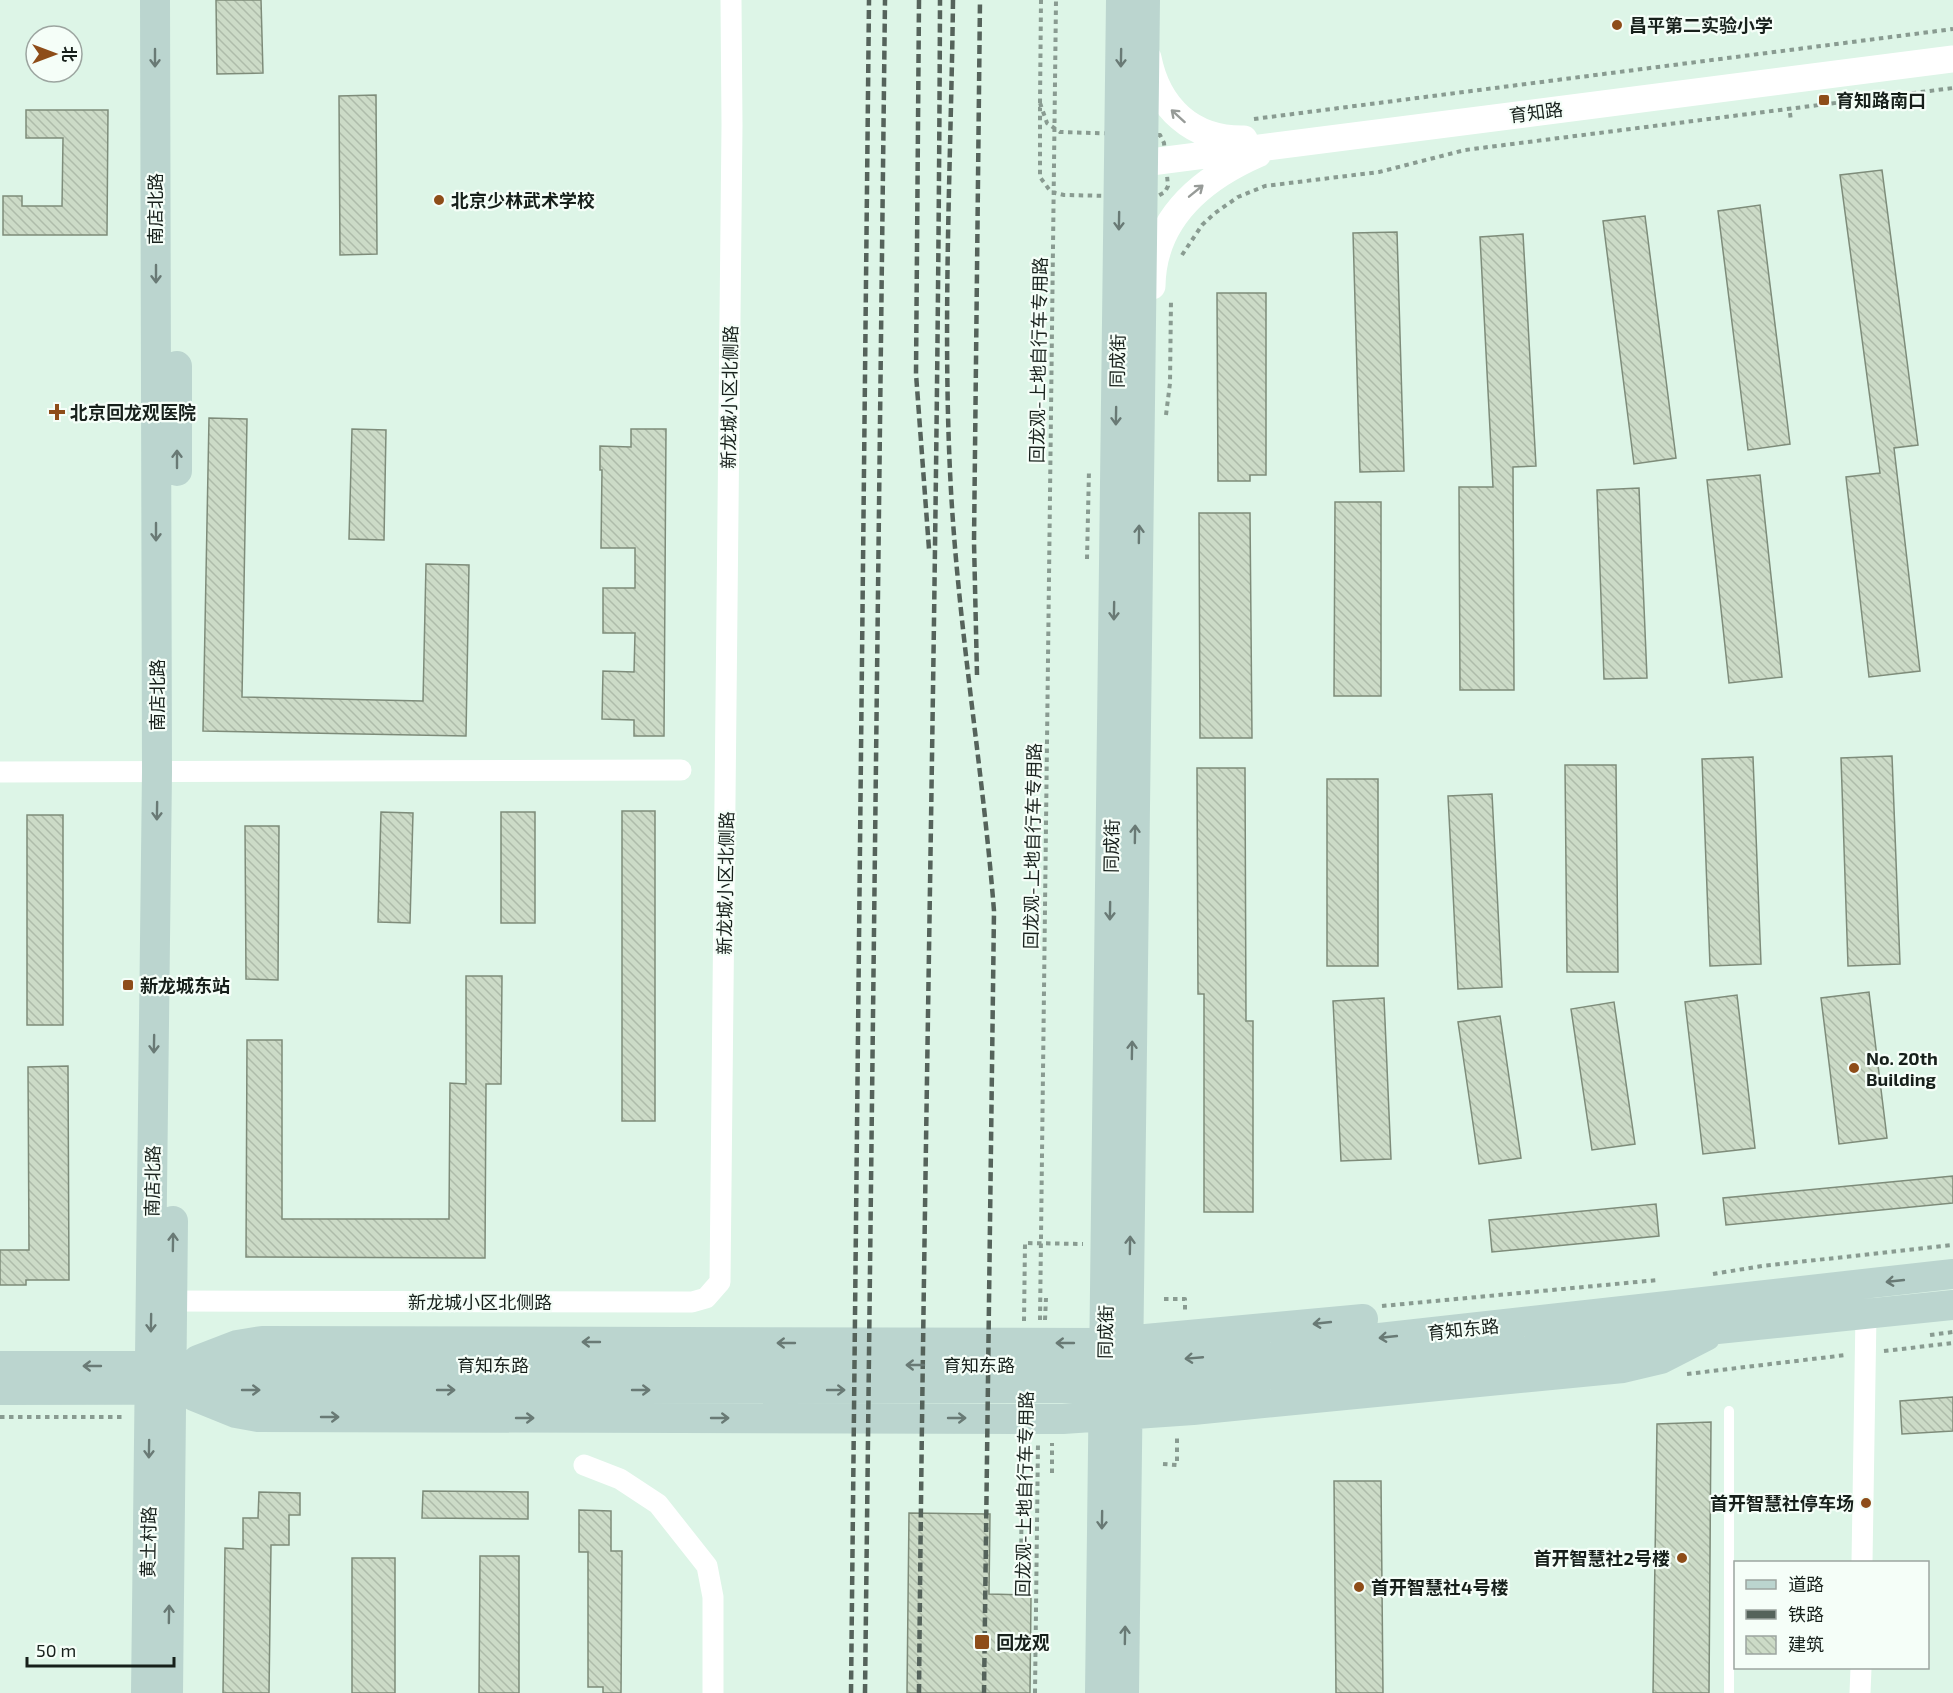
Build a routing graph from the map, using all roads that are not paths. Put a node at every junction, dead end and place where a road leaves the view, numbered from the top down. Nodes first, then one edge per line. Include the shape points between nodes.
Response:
1 (155, 0) edge
2 (175, 0) edge
3 (730, 0) edge
4 (1137, 4) edge
5 (1953, 59) edge
6 (1439, 125) junction
7 (1310, 141) junction
8 (1131, 163) junction
9 (1139, 466) junction
10 (681, 770) dead end
11 (0, 772) edge
12 (168, 772) junction
13 (1953, 1274) edge
14 (172, 1301) junction
15 (1117, 1303) junction
16 (1953, 1305) edge
17 (1737, 1312) junction
18 (1866, 1314) junction
19 (0, 1366) edge
20 (161, 1378) junction
21 (0, 1390) edge
22 (1730, 1411) dead end
23 (1115, 1462) junction
24 (584, 1465) dead end
25 (1862, 1561) edge
26 (1861, 1669) edge
27 (147, 1693) edge
28 (168, 1693) edge
29 (712, 1693) edge
30 (1100, 1693) edge
31 (1124, 1693) edge
32 (1729, 1693) edge
33 (1860, 1693) edge

1 -> 12 main road, 南店北路
12 -> 2 main road, 南店北路
3 - 14 street, 新龙城小区北侧路 via 732,137 720,1282 711,1295 692,1302
6 -> 4 street via 1353,127 1247,139 1207,134 1180,119 1158,92
4 - 8 main road, 同成街
5 - 6 street, 育知路
6 - 7 street, 育知路
7 - 8 street, 育知路
9 -> 7 street via 1151,380 1153,267 1164,230 1189,197 1218,175 1272,149
8 - 9 main road, 同成街
8 -> 15 main road, 同成街
15 -> 9 main road, 同成街
10 - 12 street
11 - 12 street
14 -> 12 main road, 南店北路
12 -> 20 main road, 南店北路
13 -> 17 main road, 育知东路
14 - 20 main road, 南店北路
15 - 23 main road, 同成街
16 - 18 main road, 育知东路
17 - 18 main road, 育知东路
17 - 20 main road, 育知东路 via 1191,1383 1102,1388
17 -> 20 main road via 1619,1293 1102,1343 262,1341 237,1345
18 - 25 street
20 -> 19 main road, 育知东路
20 - 21 main road, 育知东路
20 -> 27 main road, 黄土村路
28 -> 20 main road, 黄土村路
22 - 32 lane
23 -> 30 main road, 同成街
31 -> 23 main road, 同成街
24 - 29 street via 620,1479 658,1504 706,1566 713,1596
26 - 33 street

